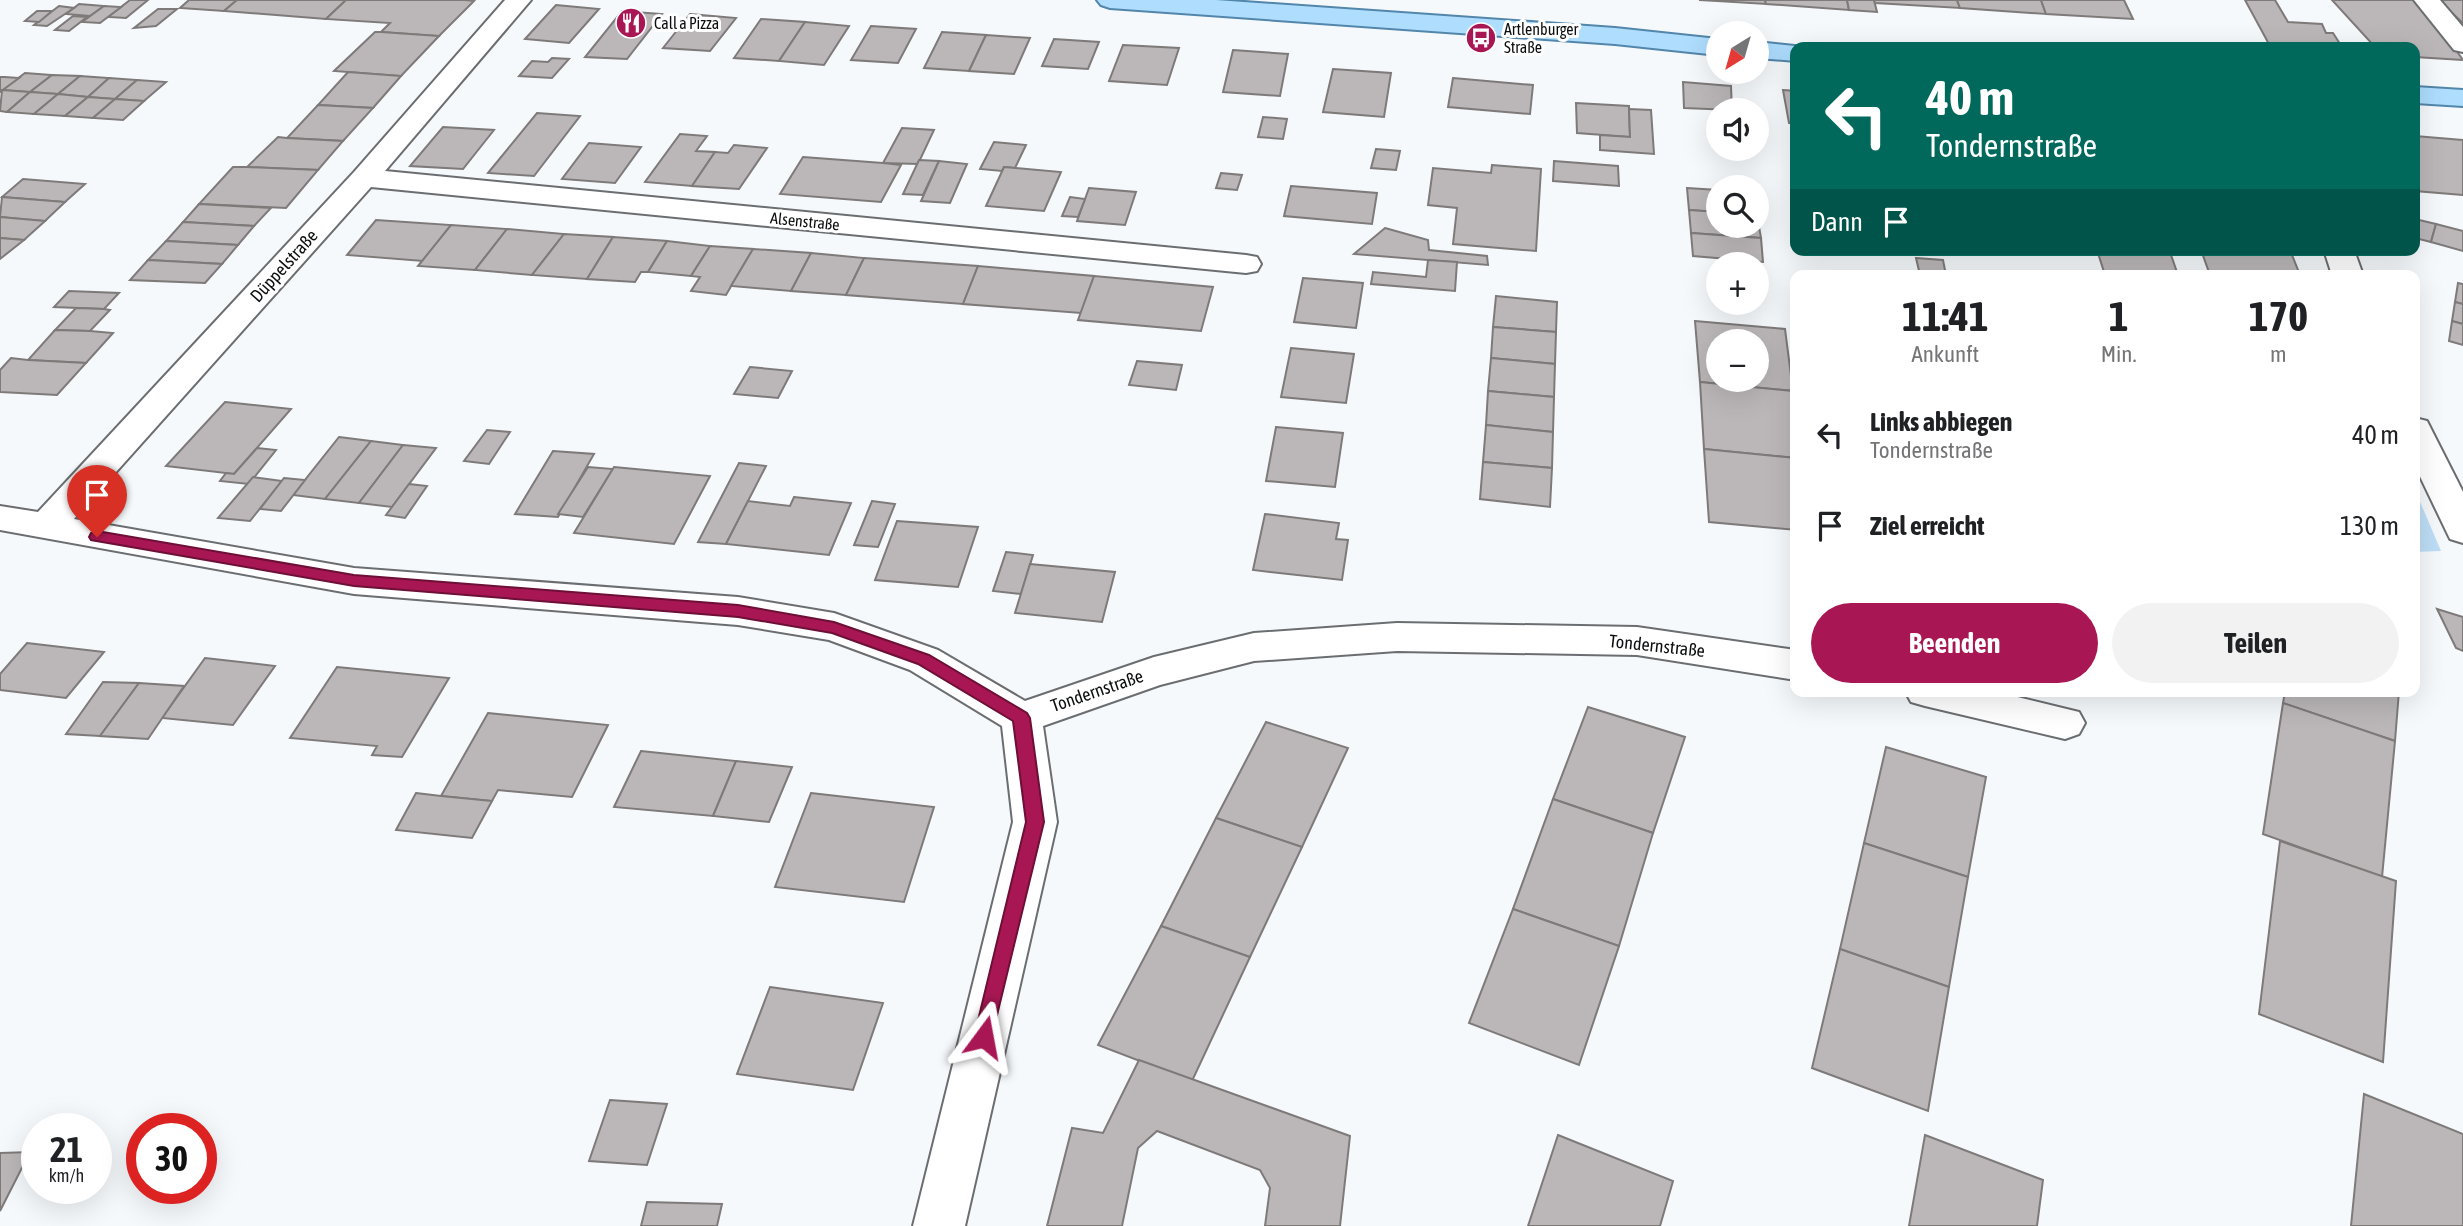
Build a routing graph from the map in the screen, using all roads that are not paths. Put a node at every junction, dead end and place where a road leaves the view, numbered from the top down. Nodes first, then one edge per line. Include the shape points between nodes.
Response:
1 (518, 0) edge
2 (1110, 0) edge
3 (2427, 0) edge
4 (1303, 6) edge
5 (2463, 44) edge
6 (1706, 46) edge
7 (1769, 51) edge
8 (1790, 53) edge
9 (2420, 95) edge
10 (2463, 98) edge
11 (364, 177) junction
12 (1246, 264) dead end
13 (2420, 440) edge
14 (0, 518) edge
15 (46, 528) junction
16 (2463, 530) edge
17 (1790, 664) edge
18 (1951, 697) edge
19 (1021, 718) junction
20 (2065, 723) dead end
21 (939, 1226) edge

1 - 11 street, Düppelstraße
2 - 4 main road
3 - 5 street
4 - 6 main road
7 - 8 main road
9 - 10 main road
11 - 12 street, Alsenstraße
11 - 15 street, Düppelstraße
13 - 16 street
14 - 15 street
15 - 19 street via 354,580 738,611 834,628 923,660
17 - 19 street, Tondernstraße via 1637,641 1485,636 1254,647 1154,672
18 - 20 street
19 - 21 street via 1035,822

